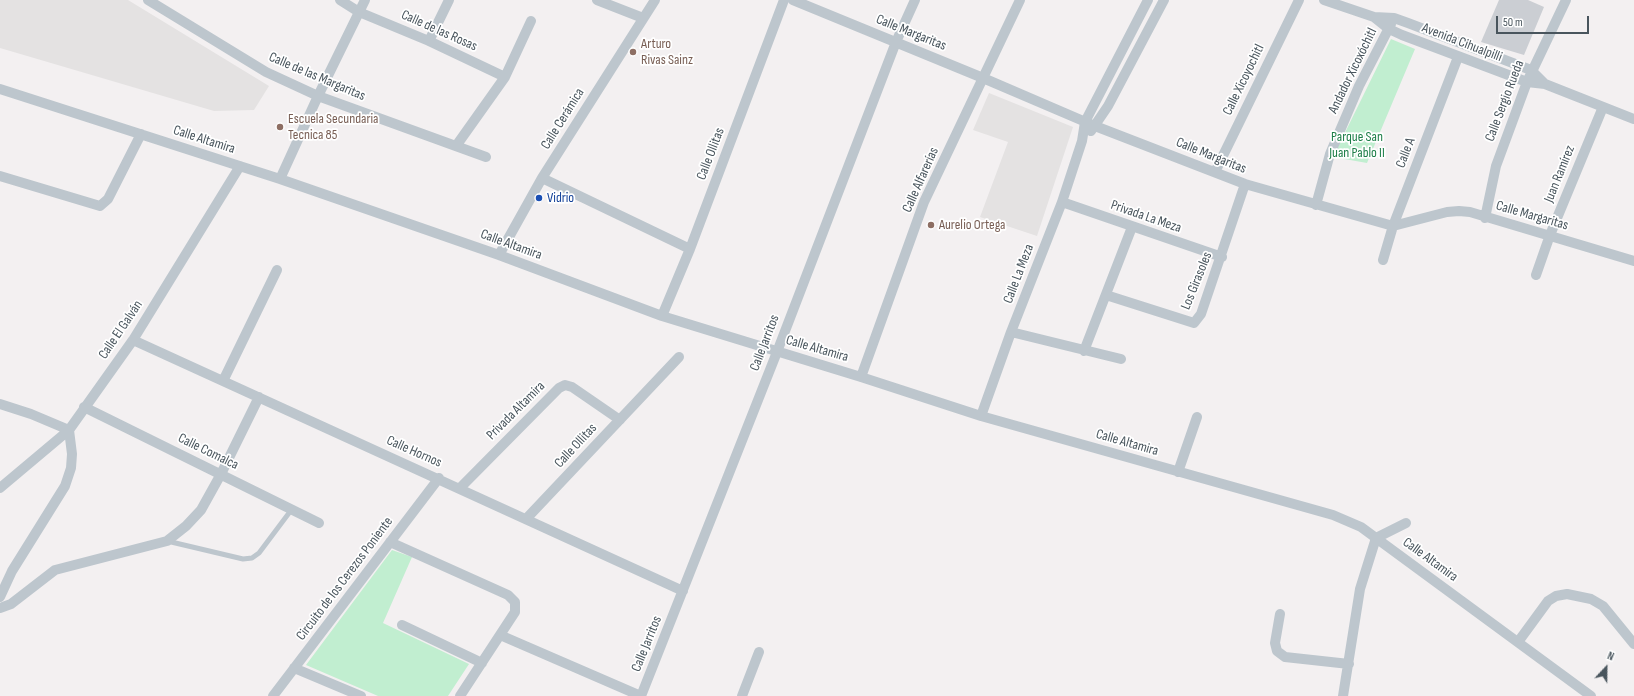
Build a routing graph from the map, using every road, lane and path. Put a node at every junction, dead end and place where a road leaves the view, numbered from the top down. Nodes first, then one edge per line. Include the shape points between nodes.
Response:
1 (148, 0) edge
2 (340, 0) edge
3 (365, 0) edge
4 (449, 0) edge
5 (597, 0) edge
6 (655, 0) edge
7 (784, 0) edge
8 (792, 0) edge
9 (915, 0) edge
10 (1020, 0) edge
11 (1148, 0) edge
12 (1164, 0) edge
13 (1299, 0) edge
14 (1324, 0) edge
15 (1566, 0) edge
16 (359, 12) junction
17 (1374, 17) junction
18 (643, 18) junction
19 (1394, 18) junction
20 (531, 21) dead end
21 (1389, 29) junction
22 (429, 41) junction
23 (896, 42) junction
24 (1458, 57) junction
25 (1532, 70) junction
26 (505, 77) junction
27 (983, 78) junction
28 (1527, 82) junction
29 (1545, 84) junction
30 (0, 89) edge
31 (318, 96) junction
32 (1603, 107) junction
33 (1634, 108) edge
34 (1632, 118) edge
35 (1086, 122) junction
36 (1095, 126) junction
37 (141, 134) junction
38 (1082, 141) junction
39 (456, 146) junction
40 (486, 157) dead end
41 (240, 166) junction
42 (1215, 172) junction
43 (0, 176) edge
44 (542, 178) junction
45 (280, 179) junction
46 (1245, 184) junction
47 (1062, 202) junction
48 (1316, 204) junction
49 (1485, 218) junction
50 (1393, 226) junction
51 (1132, 227) junction
52 (1550, 235) junction
53 (690, 249) junction
54 (498, 255) junction
55 (1222, 257) junction
56 (1383, 260) dead end
57 (1634, 261) edge
58 (277, 270) dead end
59 (1536, 275) dead end
60 (1106, 295) junction
61 (662, 316) junction
62 (1011, 332) junction
63 (133, 340) junction
64 (1084, 351) junction
65 (777, 352) junction
66 (679, 356) dead end
67 (1121, 359) dead end
68 (861, 377) junction
69 (223, 381) junction
70 (259, 397) junction
71 (0, 404) edge
72 (84, 407) junction
73 (981, 416) junction
74 (1197, 417) dead end
75 (620, 420) junction
76 (69, 430) junction
77 (1178, 472) junction
78 (221, 474) junction
79 (439, 478) junction
80 (0, 488) edge
81 (460, 488) junction
82 (292, 509) junction
83 (526, 519) junction
84 (319, 523) dead end
85 (1406, 524) dead end
86 (1376, 538) junction
87 (167, 540) junction
88 (390, 542) junction
89 (683, 591) junction
90 (0, 597) edge
91 (0, 608) edge
92 (1280, 614) dead end
93 (402, 625) dead end
94 (500, 635) junction
95 (1518, 642) junction
96 (1634, 644) edge
97 (759, 652) dead end
98 (482, 663) junction
99 (1349, 664) junction
100 (294, 668) junction
101 (273, 696) edge
102 (361, 696) edge
103 (460, 696) edge
104 (641, 696) edge
105 (742, 696) edge
106 (1343, 696) edge
107 (1591, 696) edge

1 - 31 street, Calle de las Margaritas via 266,72
2 - 16 street, Calle de las Rosas
3 - 16 street
4 - 22 street
5 - 18 street
6 - 18 street, Calle Cerámica
7 - 53 street, Calle Ollitas
8 - 23 street, Calle Margaritas
9 - 23 street, Calle Jarritos
10 - 27 street, Calle Alfarerías
11 - 35 street, Calle La Meza
12 - 36 street, Calle La Meza
13 - 42 street, Calle Xicoyochitl
14 - 17 street, Avenida Cihualpilli
15 - 25 street, Calle Sergio Rueda
16 - 22 street, Calle de las Rosas
16 - 31 street
17 - 19 street, Avenida Cihualpilli
17 - 21 street, Avenida Cihualpilli
18 - 44 street, Calle Cerámica
19 - 21 street, Andador Xicoxóchitl
19 - 25 street, Avenida Cihualpilli
20 - 26 street
21 - 24 street, Avenida Cihualpilli
21 - 48 street, Andador Xicoxóchitl via 1359,86 1330,154
22 - 26 street, Calle de las Rosas
23 - 27 street, Calle Margaritas
23 - 65 street, Calle Jarritos
24 - 28 street, Avenida Cihualpilli
24 - 50 street, Calle A
25 - 28 street, Calle Sergio Rueda
25 - 29 street, Avenida Cihualpilli
26 - 39 street
27 - 35 street, Calle Margaritas
27 - 68 street, Calle Alfarerías via 924,202
28 - 29 street, Avenida Cihualpilli
28 - 49 street, Calle Sergio Rueda via 1496,166
29 - 32 street, Avenida Cihualpilli
30 - 37 street, Calle Altamira
31 - 39 street, Calle de las Margaritas
31 - 45 street
32 - 34 street, Avenida Cihualpilli
32 - 52 street, Juan Ramírez
33 - 34 street
35 - 36 street, Calle Margaritas
35 - 38 street, Calle La Meza
36 - 38 street, Calle La Meza
36 - 42 street, Calle Margaritas
37 - 41 street, Calle Altamira
37 - 43 street via 108,199 100,206
38 - 47 street, Calle La Meza
39 - 40 street, Calle de las Margaritas
41 - 45 street, Calle Altamira
41 - 63 street, Calle El Galván
42 - 46 street, Calle Margaritas
44 - 53 street
44 - 54 street, Calle Cerámica
45 - 54 street, Calle Altamira
46 - 48 street, Calle Margaritas
46 - 55 street, Los Girasoles
47 - 51 street, Privada La Meza
47 - 62 street, Calle La Meza
48 - 50 street, Calle Margaritas
49 - 50 street, Calle Margaritas via 1459,210
49 - 52 street, Calle Margaritas
50 - 56 street, Calle A
51 - 55 street, Privada La Meza
51 - 60 street
52 - 57 street, Calle Margaritas
52 - 59 street, Juan Ramírez
53 - 61 street, Calle Ollitas
54 - 61 street, Calle Altamira
55 - 60 street, Los Girasoles via 1201,314 1194,323
58 - 69 street
60 - 64 street
61 - 65 street, Calle Altamira
62 - 64 street
62 - 73 street, Calle La Meza
63 - 69 street, Calle Hornos
63 - 72 street, Calle El Galván
64 - 67 street
65 - 68 street, Calle Altamira
65 - 89 street, Calle Jarritos
66 - 75 street, Calle Ollitas
68 - 73 street, Calle Altamira
69 - 70 street, Calle Hornos
70 - 78 street
70 - 79 street, Calle Hornos
71 - 76 street
72 - 76 street, Calle El Galván
72 - 78 street, Calle Comalca
73 - 77 street, Calle Altamira
74 - 77 street
75 - 81 street, Privada Altamira via 565,385 559,388
75 - 83 street, Calle Ollitas
76 - 80 street, Calle El Galván
76 - 90 street via 72,454 71,468 65,486 12,571
77 - 86 street, Calle Altamira via 1333,515 1361,527
78 - 82 street, Calle Comalca
78 - 87 street via 201,510 186,526
79 - 81 street, Calle Hornos
79 - 88 street, Circuito de los Cerezos Poniente
81 - 83 street, Calle Hornos
82 - 84 street, Calle Comalca
82 - 87 lane via 259,553 252,558 243,559
83 - 89 street, Calle Hornos
85 - 86 street
86 - 95 street, Calle Altamira
86 - 99 street via 1360,589
87 - 91 street via 55,570 11,604
88 - 94 street via 508,595 515,602 515,612
88 - 100 street, Circuito de los Cerezos Poniente
89 - 104 street, Calle Jarritos
92 - 99 street via 1276,643 1277,651 1285,657
93 - 98 street
94 - 98 street
94 - 104 street
95 - 96 street via 1548,601 1567,594 1591,599 1603,606
95 - 107 street, Calle Altamira
97 - 105 street
98 - 103 street
99 - 106 street
100 - 101 street, Circuito de los Cerezos Poniente
100 - 102 street

